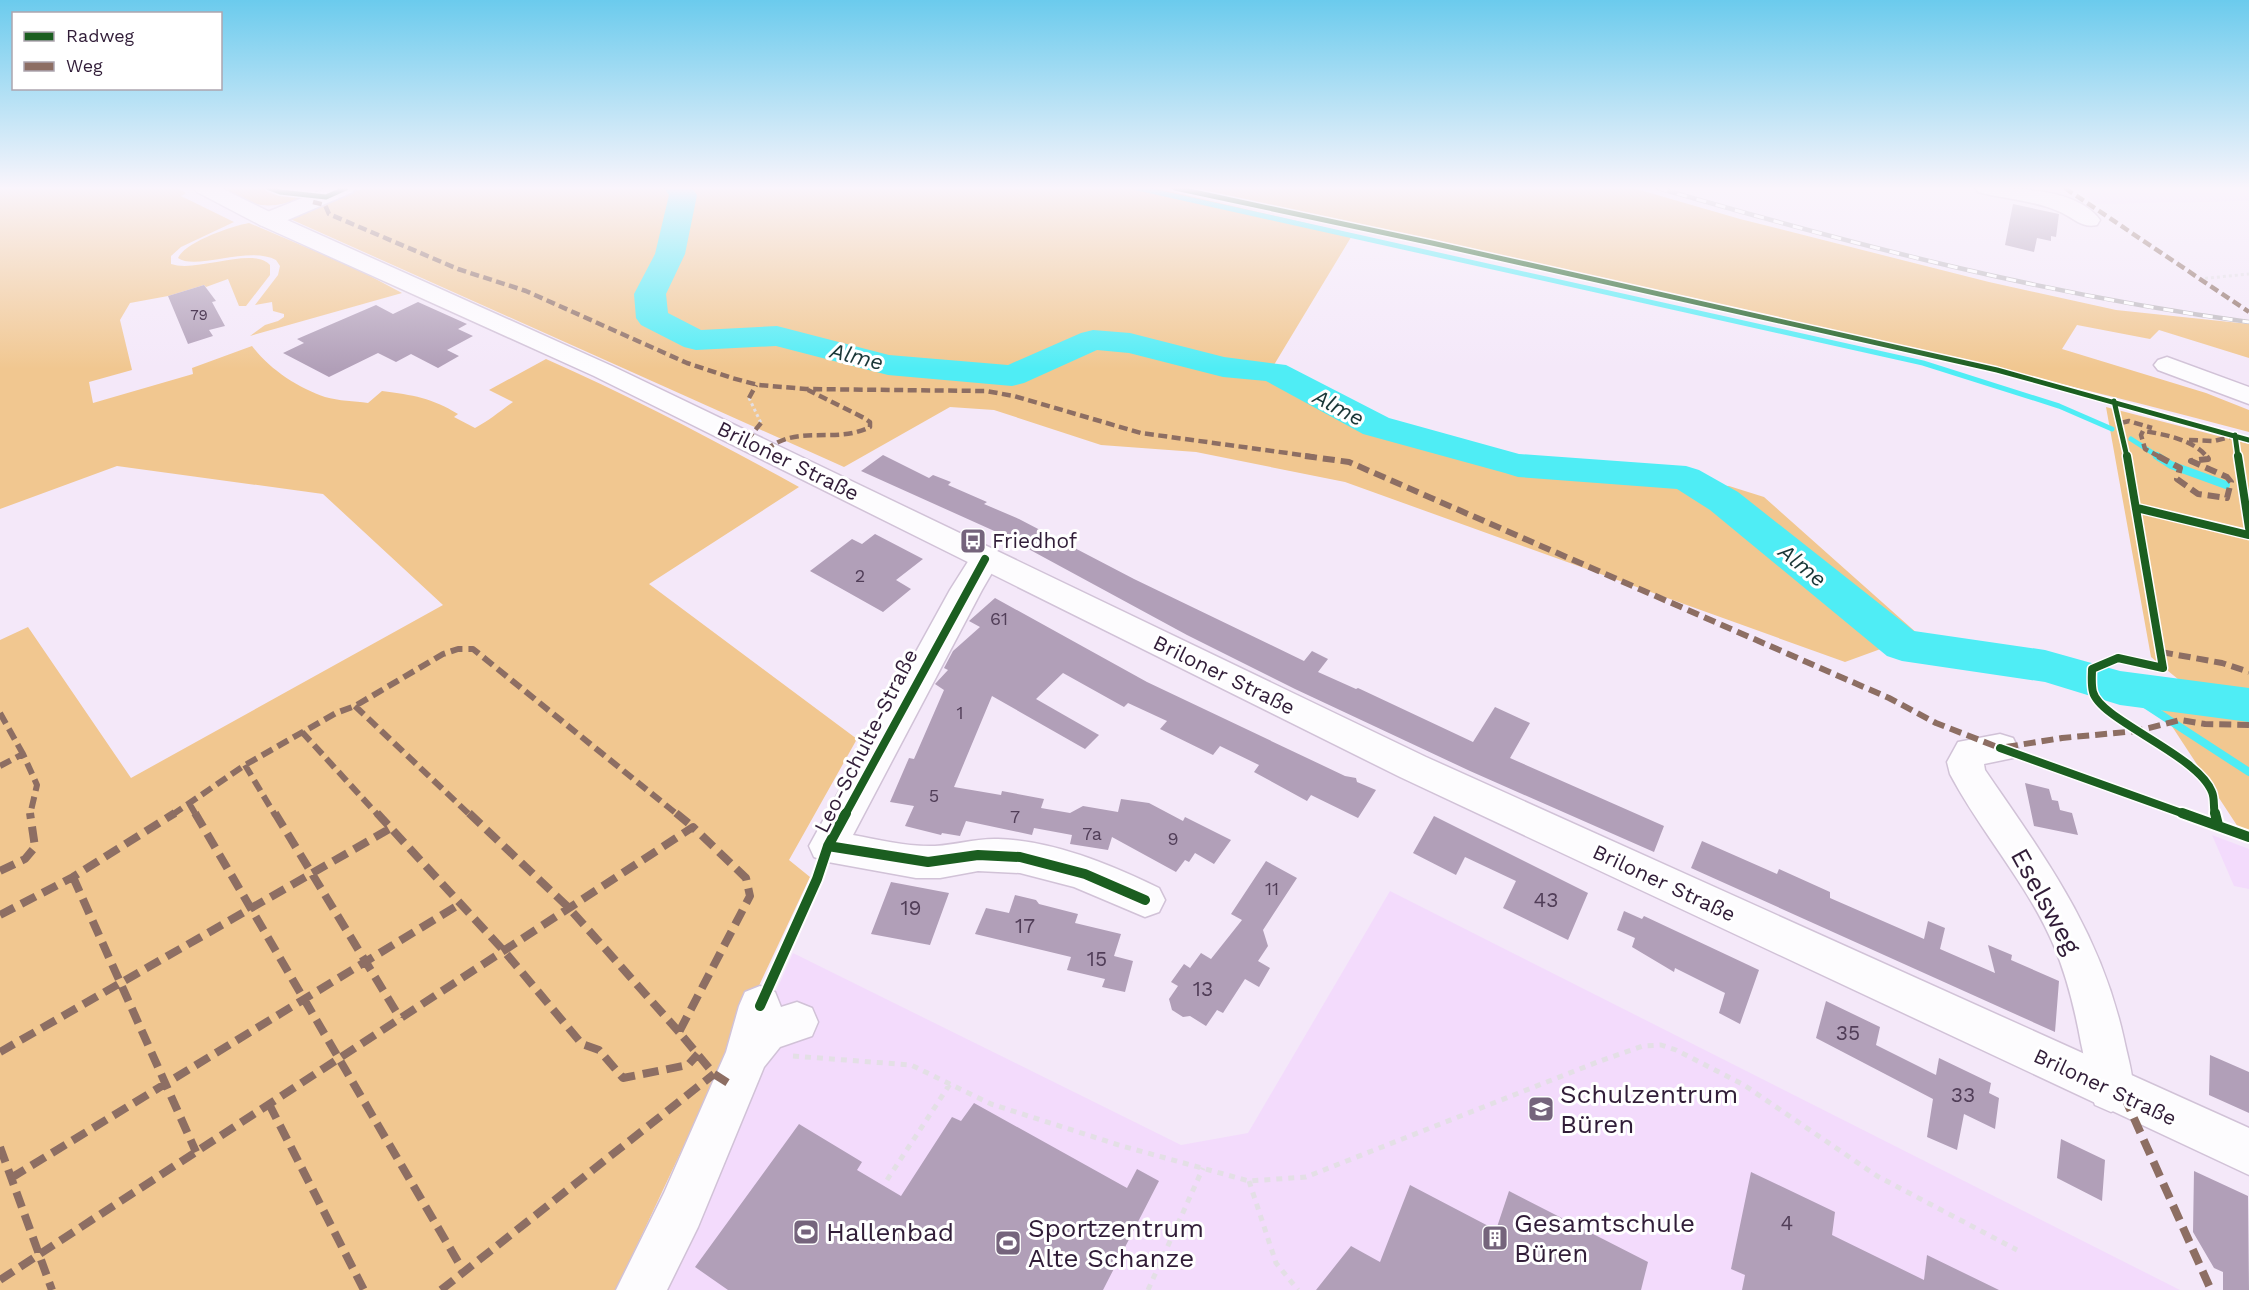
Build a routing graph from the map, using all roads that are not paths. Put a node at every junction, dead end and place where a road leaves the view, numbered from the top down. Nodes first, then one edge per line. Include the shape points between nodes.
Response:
1 (332, 248) edge
2 (2167, 365) dead end
3 (2249, 396) edge
4 (985, 559) junction
5 (2000, 748) dead end
6 (1145, 900) dead end
7 (779, 1014) dead end
8 (2111, 1090) junction
9 (2249, 1152) edge
10 (647, 1288) edge

1 - 4 main road, Briloner Straße via 603,370
2 - 3 main road
4 - 6 main road, Leo-Schulte-Straße via 828,846 929,863 979,855 1018,857 1106,880
4 - 8 main road, Briloner Straße via 1413,767
5 - 8 main road, Eselsweg via 1971,752 1965,762 1968,774 2065,925 2100,1022
7 - 10 main road via 748,1053
8 - 9 main road, Briloner Straße

